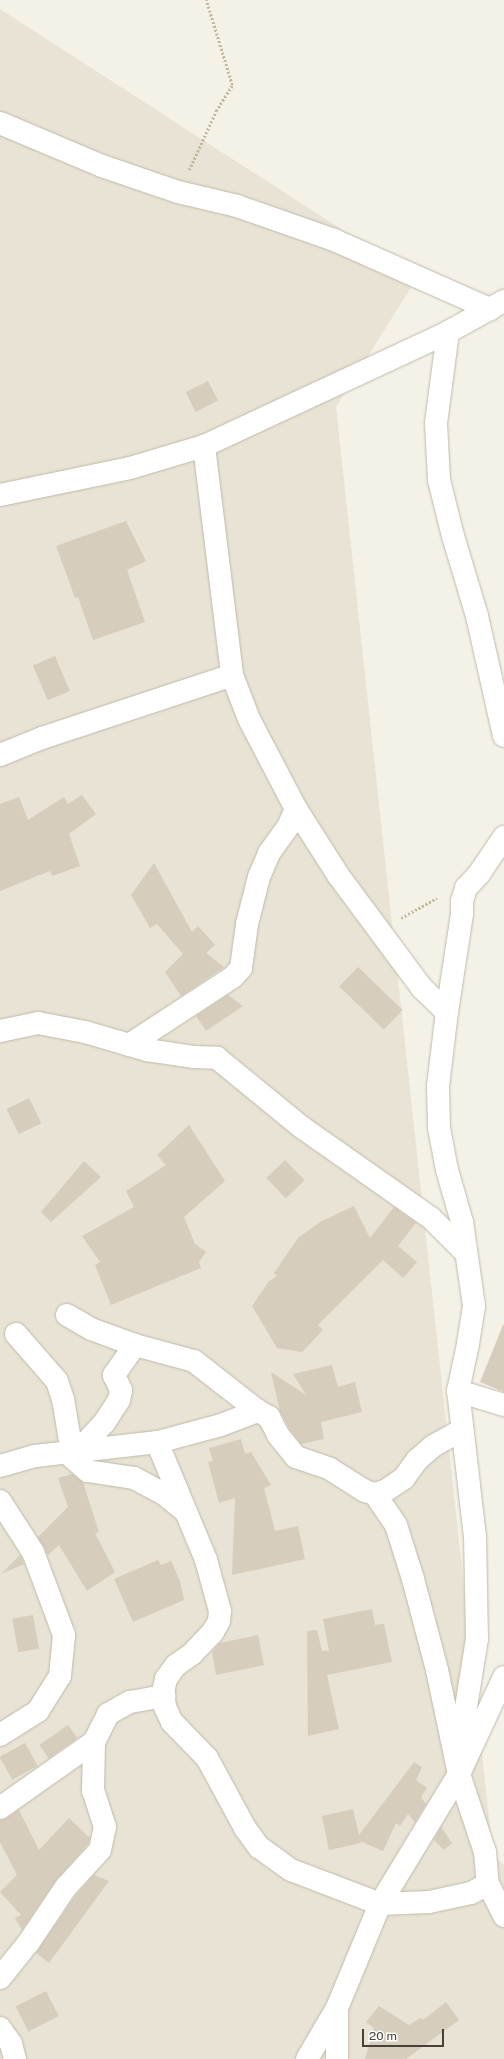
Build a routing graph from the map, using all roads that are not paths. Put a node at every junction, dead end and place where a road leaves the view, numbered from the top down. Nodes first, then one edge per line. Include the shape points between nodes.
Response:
1 (0, 123) edge
2 (497, 305) edge
3 (448, 332) junction
4 (204, 446) junction
5 (0, 495) edge
6 (232, 675) junction
7 (500, 713) edge
8 (504, 736) edge
9 (0, 755) edge
10 (296, 809) junction
11 (504, 837) edge
12 (446, 1012) junction
13 (0, 1031) edge
14 (129, 1045) junction
15 (465, 1252) junction
16 (67, 1316) dead end
17 (16, 1334) dead end
18 (134, 1345) junction
19 (458, 1391) junction
20 (504, 1405) edge
21 (258, 1410) junction
22 (462, 1430) junction
23 (157, 1442) junction
24 (72, 1452) junction
25 (0, 1466) edge
26 (375, 1494) junction
27 (0, 1501) edge
28 (186, 1511) junction
29 (504, 1677) edge
30 (164, 1696) junction
31 (0, 1735) edge
32 (94, 1742) junction
33 (459, 1774) junction
34 (0, 1808) edge
35 (488, 1884) junction
36 (380, 1904) junction
37 (504, 1916) edge
38 (0, 1978) edge
39 (337, 2008) junction
40 (0, 2028) edge
41 (15, 2059) edge
42 (307, 2059) edge
43 (336, 2059) edge

1 - 2 street via 102,166 178,192 237,206 334,240
2 - 3 street
3 - 4 street
3 - 7 street via 436,423 439,480 477,616
4 - 5 street via 130,468
4 - 6 street
6 - 9 street via 42,738
6 - 10 street via 249,719
7 - 8 street
10 - 12 street via 338,875 394,951 422,988
10 - 14 street via 288,827 269,853 259,877 246,924 241,968 233,977
11 - 12 street via 479,874 466,888
12 - 15 street via 438,1086 439,1128 447,1170 462,1222
13 - 14 street via 38,1023 85,1032
14 - 15 street via 186,1056 217,1058 300,1126 431,1218
15 - 19 street via 474,1306
16 - 18 street via 91,1329
17 - 24 street via 57,1381 63,1399
18 - 21 street via 194,1361
18 - 24 street via 114,1375 121,1390 119,1400 104,1423
19 - 20 street
19 - 22 street
21 - 23 street via 221,1425
21 - 26 street via 269,1417 278,1435 296,1457 330,1470 365,1491
22 - 26 street via 433,1446 417,1460 404,1478 385,1491
22 - 33 street via 475,1538 477,1639 463,1726
23 - 24 street
23 - 28 street
24 - 25 street via 35,1456
24 - 28 street via 88,1471 134,1478 164,1494
26 - 33 street via 396,1525 413,1579 437,1670
27 - 31 street via 33,1552 64,1635 60,1676 38,1711
28 - 30 street via 206,1560 220,1611 219,1621 204,1642 176,1665 166,1679
29 - 33 street
30 - 32 street via 130,1702 108,1714
30 - 36 street via 165,1707 172,1722 207,1758 245,1828 259,1847 291,1870
32 - 34 street
32 - 38 street via 92,1791 105,1827 100,1850 66,1887 29,1942
33 - 35 street via 485,1852
33 - 36 street
35 - 36 street via 470,1893 429,1902
35 - 37 street
36 - 39 street
39 - 42 street
39 - 43 street
40 - 41 street via 11,2044

